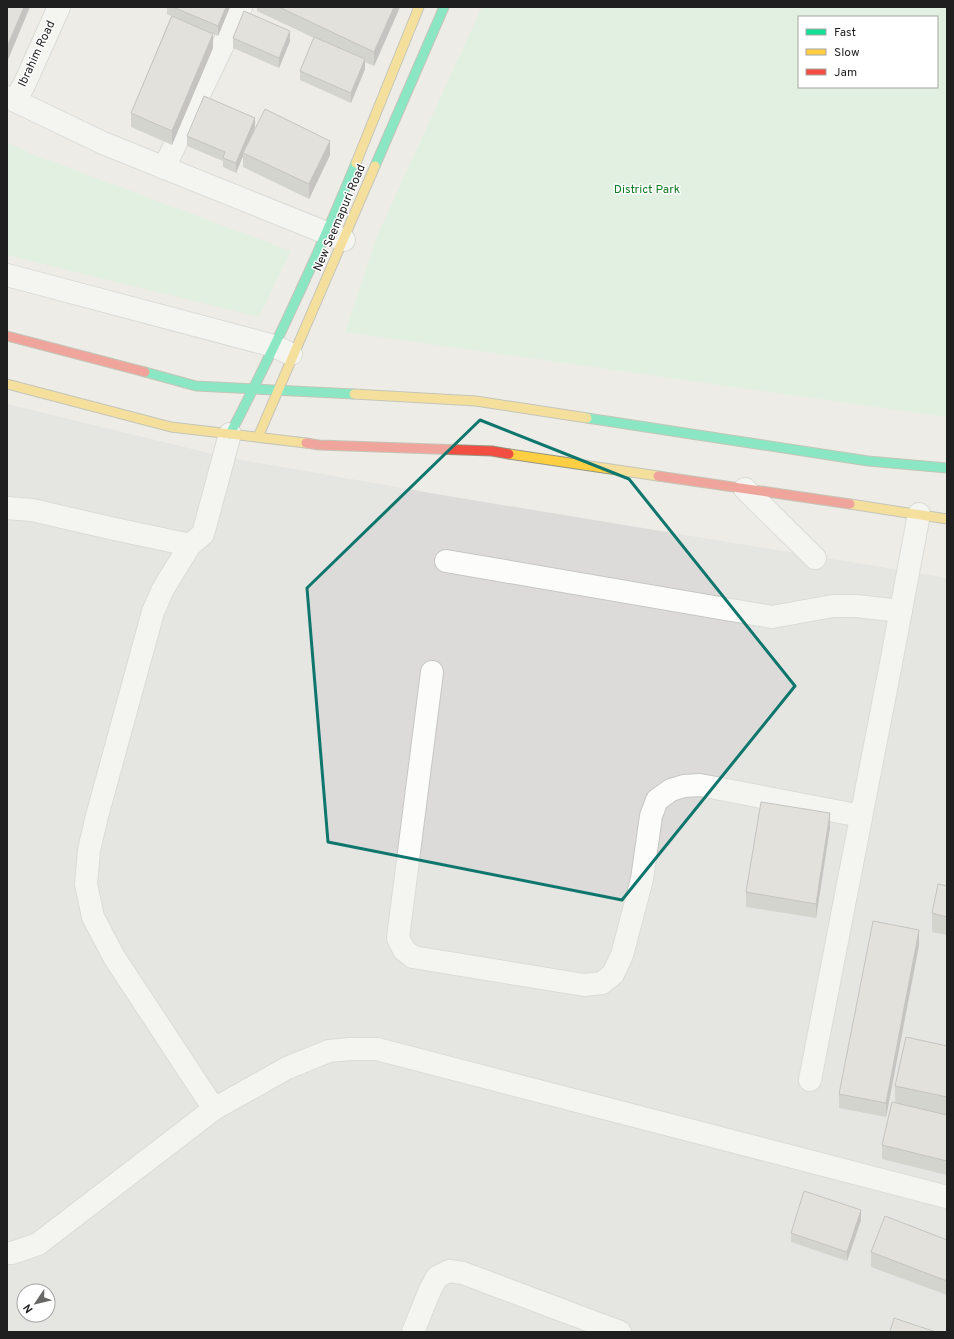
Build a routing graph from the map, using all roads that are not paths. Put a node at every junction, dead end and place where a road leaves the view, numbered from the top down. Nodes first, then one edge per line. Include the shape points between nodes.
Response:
1 (59, 7) edge
2 (241, 7) edge
3 (419, 7) edge
4 (444, 7) edge
5 (11, 99) edge
6 (164, 168) junction
7 (335, 237) junction
8 (7, 275) edge
9 (7, 336) edge
10 (274, 346) junction
11 (294, 355) junction
12 (7, 384) edge
13 (254, 388) junction
14 (279, 390) junction
15 (230, 434) junction
16 (258, 438) junction
17 (947, 468) edge
18 (746, 489) junction
19 (7, 508) edge
20 (919, 514) junction
21 (947, 519) edge
22 (190, 545) junction
23 (815, 558) dead end
24 (446, 561) dead end
25 (901, 611) junction
26 (432, 672) dead end
27 (861, 816) junction
28 (810, 1080) dead end
29 (214, 1109) junction
30 (947, 1197) edge
31 (7, 1253) edge
32 (413, 1332) edge
33 (620, 1332) edge

1 - 5 street, Ibrahim Road via 24,85
2 - 6 street
3 - 7 main road, New Seemapuri Road
4 - 7 main road, New Seemapuri Road
5 - 6 street
6 - 7 street
7 - 10 main road, New Seemapuri Road
7 - 11 main road, New Seemapuri Road
8 - 10 street
9 - 13 main road via 196,386
10 - 11 street
10 - 13 main road, New Seemapuri Road
11 - 14 main road, New Seemapuri Road
12 - 15 main road via 171,427
13 - 14 main road
13 - 15 main road, New Seemapuri Road
14 - 16 main road, New Seemapuri Road
14 - 17 main road via 476,401 868,461
15 - 16 main road
15 - 22 street via 203,534
16 - 18 main road via 319,444 492,451
18 - 20 main road
18 - 23 street
19 - 22 street via 32,510
20 - 21 main road
20 - 25 street
22 - 29 street via 162,589 153,612 97,816 89,850 86,884 93,917 114,957
24 - 25 street via 772,617 833,606
25 - 27 street
26 - 27 street via 398,938 404,950 413,957 584,985 602,983 614,974 622,955 642,880 653,810 657,800 671,790 700,785
27 - 28 street
29 - 30 street via 287,1068 329,1051 377,1048
29 - 31 street via 38,1244
32 - 33 street via 438,1277 448,1272 463,1272

